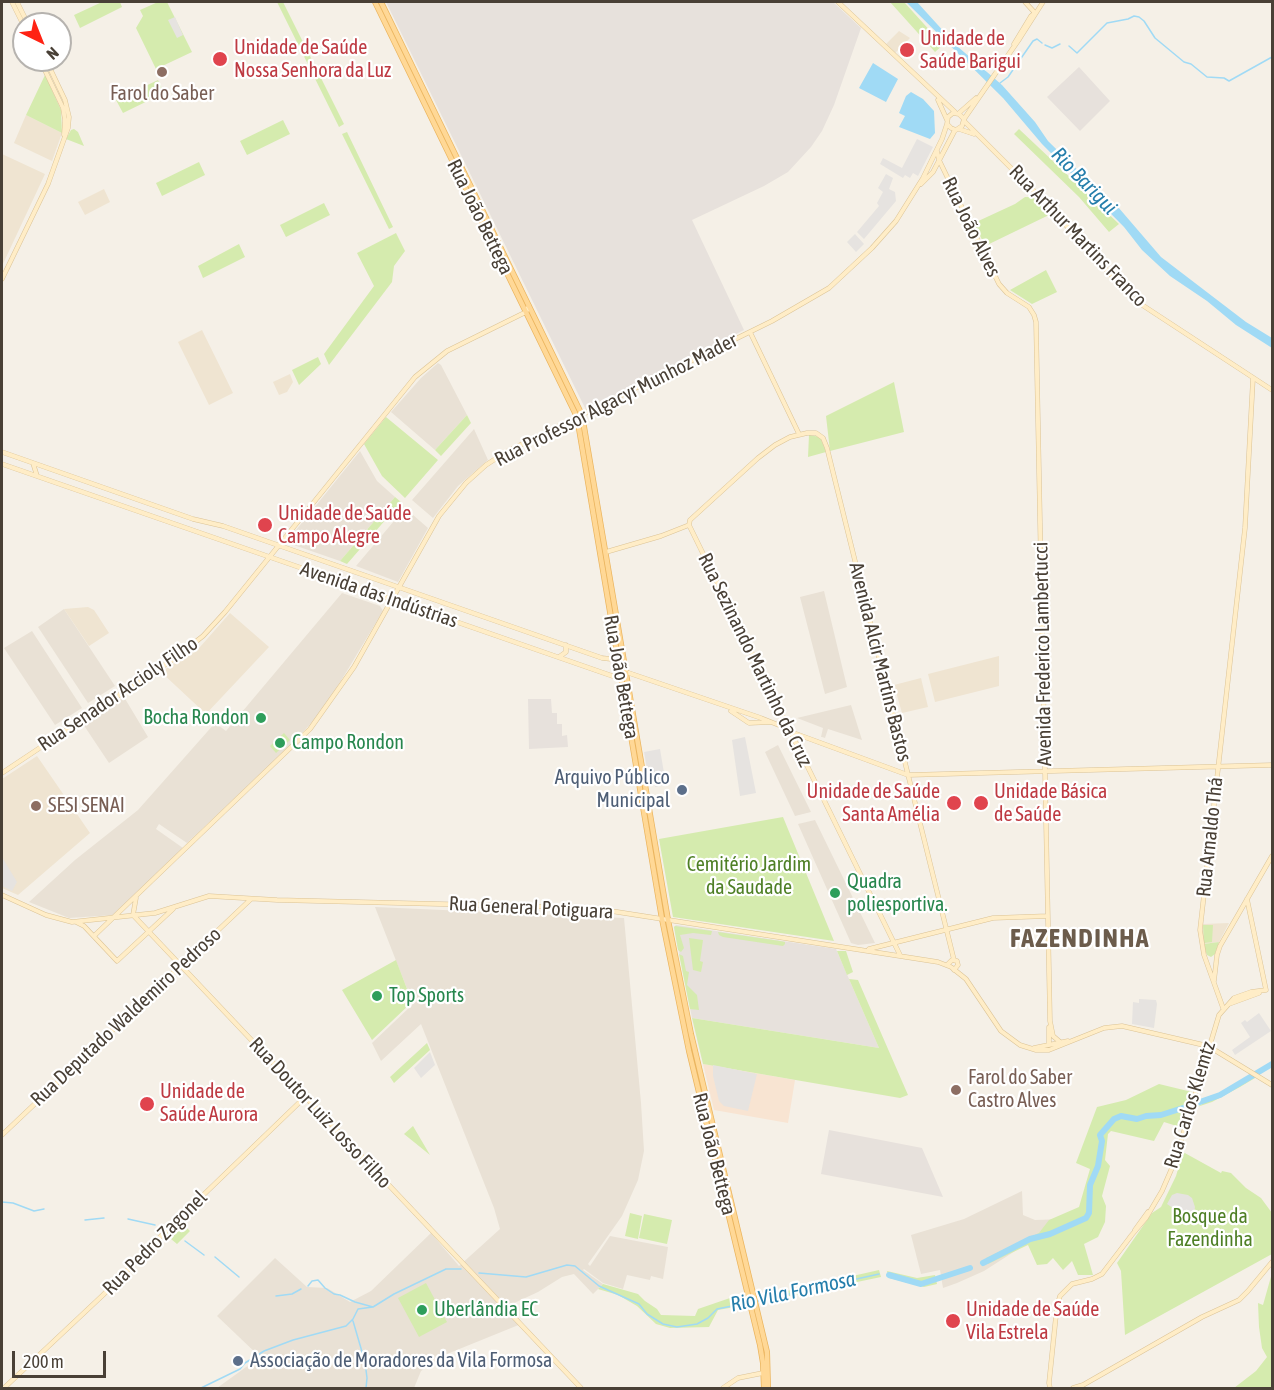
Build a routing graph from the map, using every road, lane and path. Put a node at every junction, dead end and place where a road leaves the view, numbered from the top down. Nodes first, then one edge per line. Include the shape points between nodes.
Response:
1 (378, 2) edge
2 (838, 2) edge
3 (1024, 2) edge
4 (1043, 2) edge
5 (1035, 13) junction
6 (46, 72) edge
7 (51, 72) edge
8 (981, 93) junction
9 (934, 94) junction
10 (957, 113) junction
11 (964, 120) junction
12 (947, 122) junction
13 (957, 129) junction
14 (978, 135) junction
15 (63, 139) junction
16 (937, 150) junction
17 (939, 160) junction
18 (918, 186) junction
19 (478, 208) junction
20 (2, 279) edge
21 (1014, 298) joint
22 (529, 306) junction
23 (526, 312) junction
24 (750, 332) junction
25 (1253, 378) junction
26 (1272, 390) edge
27 (579, 416) junction
28 (799, 434) junction
29 (2, 452) edge
30 (33, 463) junction
31 (2, 464) edge
32 (25, 472) junction
33 (37, 476) junction
34 (689, 525) junction
35 (601, 539) junction
36 (279, 545) junction
37 (606, 552) junction
38 (269, 557) junction
39 (604, 560) junction
40 (399, 587) junction
41 (392, 600) junction
42 (615, 623) junction
43 (566, 645) junction
44 (617, 655) junction
45 (559, 657) junction
46 (626, 672) junction
47 (621, 679) junction
48 (626, 690) junction
49 (727, 708) junction
50 (771, 722) junction
51 (791, 732) junction
52 (1272, 765) edge
53 (1218, 766) junction
54 (1045, 771) junction
55 (2, 774) edge
56 (908, 775) junction
57 (645, 802) junction
58 (1272, 856) edge
59 (2, 895) edge
60 (138, 895) junction
61 (1247, 898) junction
62 (251, 899) junction
63 (178, 905) junction
64 (1239, 911) junction
65 (155, 913) junction
66 (133, 915) junction
67 (163, 916) junction
68 (1048, 916) junction
69 (114, 917) junction
70 (1249, 918) junction
71 (662, 919) junction
72 (90, 920) junction
73 (668, 920) junction
74 (75, 922) junction
75 (84, 926) junction
76 (946, 930) junction
77 (148, 931) junction
78 (94, 936) junction
79 (894, 943) junction
80 (865, 950) junction
81 (1204, 955) junction
82 (1216, 955) junction
83 (901, 956) junction
84 (954, 960) junction
85 (947, 965) junction
86 (180, 966) junction
87 (954, 970) junction
88 (1214, 984) junction
89 (1272, 988) edge
90 (1266, 990) junction
91 (1220, 998) junction
92 (1228, 1004) junction
93 (1223, 1008) junction
94 (1050, 1021) junction
95 (687, 1028) junction
96 (1059, 1045) junction
97 (1049, 1046) junction
98 (1209, 1046) junction
99 (1027, 1047) junction
100 (1272, 1085) edge
101 (305, 1098) junction
102 (2, 1135) edge
103 (1272, 1262) edge
104 (752, 1302) junction
105 (764, 1373) junction
106 (767, 1387) edge
107 (4, 1389) edge
108 (581, 1389) edge
109 (723, 1389) edge
110 (1048, 1389) edge
111 (1073, 1389) edge

1 - 19 main road, Rua João Bettega
2 - 9 street
3 - 5 street
4 - 5 street
5 - 8 street
6 - 15 street via 63,108
7 - 15 street via 68,110 69,124
8 - 10 street
8 - 11 street
9 - 10 street
9 - 12 street
10 - 11 street
10 - 12 street via 949,115
11 - 13 street
11 - 14 street, Rua Arthur Martins Franco
12 - 13 street
12 - 16 street, Rua Professor Algacyr Munhoz Mader
13 - 14 street, Rua Arthur Martins Franco
13 - 17 street, Rua Professor Algacyr Munhoz Mader
14 - 25 street, Rua Arthur Martins Franco via 1133,298
15 - 20 street via 45,191
16 - 17 street, Rua João Alves
16 - 18 street, Rua Professor Algacyr Munhoz Mader
17 - 18 street, Rua Professor Algacyr Munhoz Mader via 931,175
17 - 21 street, Rua João Alves via 997,281
18 - 24 street, Rua Professor Algacyr Munhoz Mader via 885,235 836,282
19 - 22 main road, Rua João Bettega
19 - 23 main road, Rua João Bettega
21 - 54 street, Avenida Frederico Lambertucci via 1032,311 1036,326
22 - 23 street
22 - 27 main road, Rua João Bettega
23 - 27 main road, Rua João Bettega
23 - 36 street, Rua Senador Accioly Filho via 453,348 422,371
24 - 27 street, Rua Professor Algacyr Munhoz Mader
24 - 28 street
25 - 26 street, Rua Arthur Martins Franco
25 - 53 street, Rua Arnaldo Thá via 1246,514
27 - 35 main road, Rua João Bettega
27 - 40 street, Rua Professor Algacyr Munhoz Mader via 502,454 466,483 439,516
28 - 34 street via 758,458
28 - 56 street, Avenida Alcir Martins Bastos via 821,436 827,448
29 - 30 street, Avenida das Indústrias
30 - 32 street
30 - 33 street
30 - 36 street, Avenida das Indústrias
31 - 32 street, Avenida das Indústrias
32 - 33 street, Avenida das Indústrias
33 - 38 street, Avenida das Indústrias
34 - 37 street
34 - 51 street, Rua Sezinando Martinho da Cruz
35 - 37 main road, Rua João Bettega
35 - 39 main road, Rua João Bettega
36 - 38 street, Rua Senador Accioly Filho
36 - 40 street, Avenida das Indústrias
37 - 39 main road, Rua João Bettega
38 - 41 street, Avenida das Indústrias
38 - 55 street, Rua Senador Accioly Filho via 213,626 189,648
39 - 42 main road, Rua João Bettega
40 - 41 street, Rua Professor Algacyr Munhoz Mader
40 - 43 street, Avenida das Indústrias
41 - 45 street, Avenida das Indústrias
41 - 60 street, Rua Professor Algacyr Munhoz Mader via 351,673 307,733
42 - 44 main road, Rua João Bettega
42 - 46 main road, Rua João Bettega
43 - 44 street, Avenida das Indústrias via 605,659
43 - 45 street via 566,652
44 - 47 main road, Rua João Bettega
45 - 47 street, Avenida das Indústrias
46 - 48 main road, Rua João Bettega
46 - 49 street
47 - 48 main road, Rua João Bettega
48 - 57 main road, Rua João Bettega
49 - 50 street
49 - 50 street via 749,723
50 - 51 street
51 - 56 street
51 - 79 street, Rua Sezinando Martinho da Cruz
52 - 53 street
53 - 54 street
53 - 81 street, Rua Arnaldo Thá via 1200,930
54 - 56 street
54 - 68 street, Avenida Frederico Lambertucci
56 - 76 street, Avenida Alcir Martins Bastos
57 - 71 main road, Rua João Bettega
57 - 73 main road, Rua João Bettega
58 - 61 street
59 - 74 street, Rua General Potiguara via 53,918
60 - 66 street
60 - 69 street, Rua Professor Algacyr Munhoz Mader
61 - 64 street
61 - 70 street
62 - 63 street, Rua General Potiguara via 209,896
62 - 71 street, Rua General Potiguara via 561,907
62 - 86 street, Rua Deputado Waldemiro Pedroso
63 - 65 street, Rua General Potiguara
63 - 67 street
64 - 70 street via 1245,911
64 - 82 street
65 - 66 street, Rua General Potiguara
65 - 67 street
66 - 69 street, Rua General Potiguara
66 - 77 street, Rua Doutor Luiz Losso Filho
67 - 77 street
68 - 76 street via 997,917
68 - 94 street, Avenida Frederico Lambertucci
69 - 72 street, Rua General Potiguara
69 - 78 street, Rua Professor Algacyr Munhoz Mader
70 - 90 street
71 - 73 street, Rua General Potiguara
71 - 95 main road, Rua João Bettega
72 - 74 street, Rua General Potiguara
72 - 75 street
73 - 80 street, Rua General Potiguara
73 - 95 main road, Rua João Bettega
74 - 75 street
75 - 78 street
76 - 79 street
76 - 84 street, Avenida Alcir Martins Bastos
77 - 78 street via 117,961
77 - 86 street, Rua Doutor Luiz Losso Filho
79 - 80 street
79 - 83 street, Rua Sezinando Martinho da Cruz
80 - 83 street, Rua General Potiguara
81 - 82 street
81 - 88 street, Rua Arnaldo Thá
82 - 88 street
83 - 85 street, Rua General Potiguara
84 - 85 street
84 - 87 street, Avenida Alcir Martins Bastos via 958,965
85 - 87 street, Rua General Potiguara
86 - 101 street, Rua Doutor Luiz Losso Filho
86 - 102 street, Rua Deputado Waldemiro Pedroso
87 - 99 street, Rua General Potiguara via 972,986 1004,1035
88 - 91 street, Rua Arnaldo Thá
89 - 90 street, Rua Carlos Klemtz
90 - 92 street, Rua Carlos Klemtz
91 - 92 street, Rua Arnaldo Thá
91 - 93 street, Rua Arnaldo Thá
92 - 93 street, Rua Carlos Klemtz
93 - 98 street, Rua Carlos Klemtz
94 - 96 street, Avenida Frederico Lambertucci
94 - 97 street, Avenida Frederico Lambertucci
95 - 104 main road, Rua João Bettega
96 - 97 street
96 - 98 street via 1119,1026
96 - 99 street via 1045,1051
97 - 99 street
98 - 100 street
98 - 110 street, Rua Carlos Klemtz via 1175,1161 1152,1207 1102,1274 1072,1284 1060,1296
101 - 107 street, Rua Pedro Zagonel
101 - 108 street, Rua Doutor Luiz Losso Filho
103 - 111 street via 1239,1300
104 - 105 main road, Rua João Bettega
104 - 106 main road, Rua João Bettega via 767,1352
105 - 106 main road, Rua João Bettega
105 - 109 street via 738,1378

